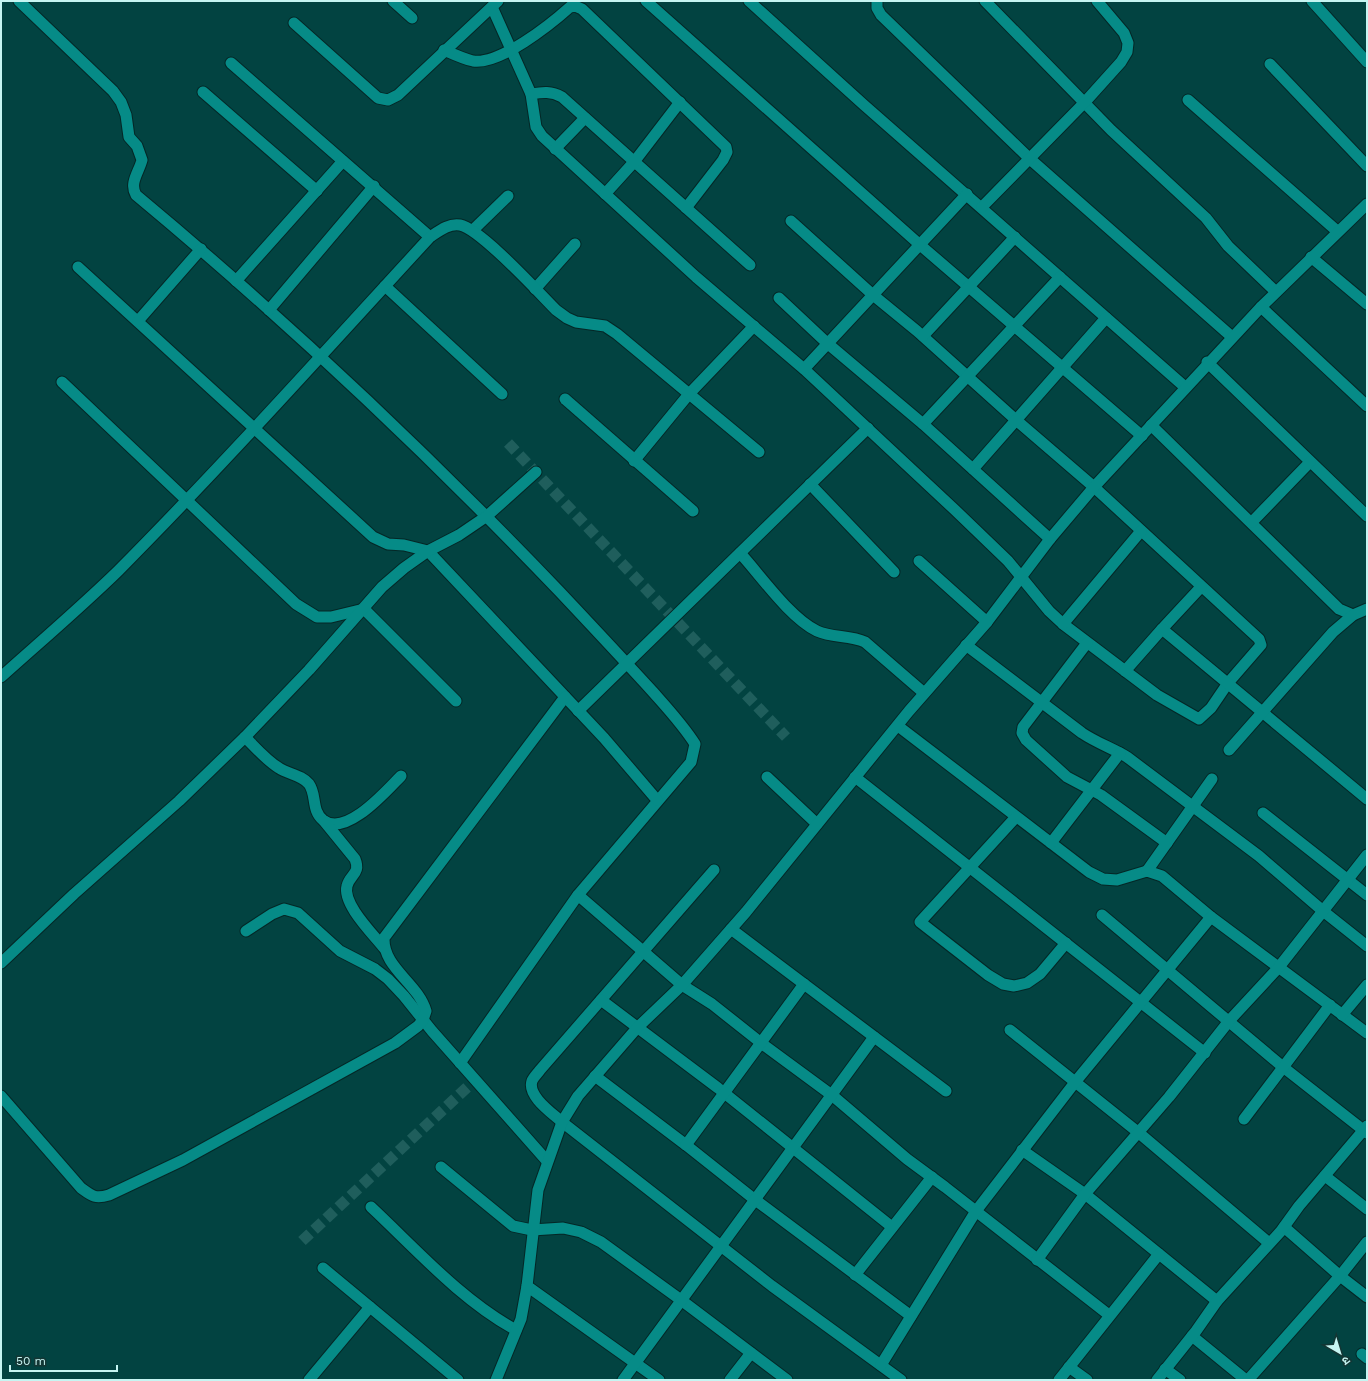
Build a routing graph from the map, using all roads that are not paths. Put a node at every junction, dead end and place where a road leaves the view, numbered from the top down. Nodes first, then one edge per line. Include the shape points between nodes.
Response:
1 (19, 1) edge
2 (392, 1) edge
3 (646, 1) edge
4 (749, 1) edge
5 (878, 1) edge
6 (985, 1) edge
7 (1097, 1) edge
8 (1312, 2) edge
9 (495, 4) edge
10 (412, 18) dead end
11 (294, 23) dead end
12 (444, 50) junction
13 (511, 50) junction
14 (1367, 62) edge
15 (231, 63) dead end
16 (1270, 64) dead end
17 (203, 92) dead end
18 (531, 94) junction
19 (1188, 100) dead end
20 (680, 102) junction
21 (1085, 102) junction
22 (585, 118) junction
23 (555, 148) junction
24 (1030, 159) junction
25 (343, 161) junction
26 (634, 162) junction
27 (1367, 166) edge
28 (374, 186) junction
29 (317, 191) junction
30 (605, 194) junction
31 (967, 194) junction
32 (508, 196) dead end
33 (1367, 204) edge
34 (982, 207) junction
35 (686, 208) junction
36 (791, 221) dead end
37 (472, 230) junction
38 (1337, 231) junction
39 (430, 237) junction
40 (1015, 237) junction
41 (575, 244) dead end
42 (919, 244) junction
43 (201, 249) junction
44 (1311, 257) junction
45 (750, 266) dead end
46 (78, 267) dead end
47 (1060, 277) junction
48 (236, 281) junction
49 (385, 286) junction
50 (968, 287) junction
51 (535, 289) junction
52 (1276, 292) junction
53 (873, 295) junction
54 (779, 298) dead end
55 (1367, 304) edge
56 (1260, 307) junction
57 (269, 310) junction
58 (1106, 318) junction
59 (138, 321) junction
60 (754, 326) junction
61 (1013, 326) junction
62 (923, 336) junction
63 (1232, 337) junction
64 (828, 343) junction
65 (320, 357) junction
66 (1207, 362) junction
67 (1062, 368) junction
68 (804, 369) junction
69 (968, 378) junction
70 (62, 382) dead end
71 (1186, 387) junction
72 (502, 394) dead end
73 (689, 394) junction
74 (565, 399) dead end
75 (1366, 404) edge
76 (1016, 420) junction
77 (923, 424) junction
78 (1151, 425) junction
79 (254, 428) junction
80 (868, 428) junction
81 (1142, 436) junction
82 (759, 452) dead end
83 (634, 461) junction
84 (1310, 462) junction
85 (973, 469) junction
86 (536, 472) dead end
87 (810, 484) junction
88 (1094, 487) junction
89 (186, 500) junction
90 (693, 511) dead end
91 (487, 516) junction
92 (1367, 516) edge
93 (1252, 522) junction
94 (1141, 531) junction
95 (1050, 539) junction
96 (428, 551) junction
97 (740, 553) junction
98 (919, 562) dead end
99 (894, 572) dead end
100 (1021, 575) junction
101 (1201, 587) junction
102 (364, 609) junction
103 (1367, 609) edge
104 (1353, 615) junction
105 (986, 622) junction
106 (1063, 624) junction
107 (1162, 629) junction
108 (1087, 643) junction
109 (966, 645) junction
110 (626, 662) junction
111 (1126, 671) junction
112 (1, 677) edge
113 (1228, 683) junction
114 (924, 693) junction
115 (565, 697) junction
116 (456, 701) dead end
117 (1041, 702) junction
118 (578, 711) junction
119 (1262, 712) junction
120 (898, 726) junction
121 (245, 737) junction
122 (1229, 750) dead end
123 (1120, 753) junction
124 (401, 776) dead end
125 (767, 777) dead end
126 (855, 777) junction
127 (1212, 779) dead end
128 (1091, 790) junction
129 (1367, 799) edge
130 (657, 800) junction
131 (1192, 807) junction
132 (1263, 813) dead end
133 (1016, 817) junction
134 (324, 820) junction
135 (817, 824) junction
136 (1051, 843) junction
137 (1167, 843) junction
138 (1367, 855) edge
139 (970, 867) junction
140 (714, 870) dead end
141 (1147, 871) junction
142 (1347, 880) junction
143 (578, 895) junction
144 (1367, 895) edge
145 (1323, 911) junction
146 (1102, 915) dead end
147 (1211, 917) junction
148 (731, 929) junction
149 (246, 930) dead end
150 (1066, 943) junction
151 (1367, 946) edge
152 (384, 948) junction
153 (643, 952) junction
154 (1, 963) edge
155 (1279, 967) junction
156 (1167, 970) junction
157 (804, 984) junction
158 (682, 985) junction
159 (1367, 985) edge
160 (601, 1000) junction
161 (1141, 1001) junction
162 (1330, 1005) junction
163 (1342, 1015) junction
164 (423, 1020) junction
165 (1229, 1020) junction
166 (637, 1028) junction
167 (1010, 1030) dead end
168 (1367, 1033) edge
169 (874, 1037) junction
170 (761, 1043) junction
171 (1205, 1053) junction
172 (460, 1063) junction
173 (1283, 1067) junction
174 (595, 1076) junction
175 (1076, 1081) junction
176 (946, 1090) dead end
177 (724, 1093) junction
178 (1, 1096) edge
179 (832, 1096) junction
180 (1244, 1120) dead end
181 (562, 1122) junction
182 (1366, 1130) edge
183 (1139, 1133) junction
184 (686, 1145) junction
185 (794, 1149) junction
186 (1022, 1150) junction
187 (547, 1161) junction
188 (441, 1167) dead end
189 (1326, 1176) junction
190 (932, 1177) junction
191 (1085, 1194) junction
192 (754, 1199) junction
193 (371, 1207) dead end
194 (1367, 1209) edge
195 (976, 1211) junction
196 (892, 1227) junction
197 (1284, 1227) junction
198 (532, 1230) junction
199 (1367, 1242) edge
200 (1269, 1243) junction
201 (722, 1247) junction
202 (1159, 1254) junction
203 (1037, 1260) junction
204 (323, 1268) dead end
205 (855, 1275) junction
206 (1340, 1276) junction
207 (527, 1286) junction
208 (1367, 1297) edge
209 (681, 1300) junction
210 (1217, 1301) junction
211 (370, 1307) junction
212 (1109, 1315) junction
213 (911, 1316) junction
214 (516, 1330) junction
215 (1192, 1336) junction
216 (751, 1353) junction
217 (636, 1364) junction
218 (881, 1365) junction
219 (1069, 1367) junction
220 (1165, 1369) junction
221 (498, 1379) edge
222 (309, 1380) edge
223 (458, 1380) edge
224 (624, 1380) edge
225 (658, 1380) edge
226 (730, 1380) edge
227 (787, 1380) edge
228 (901, 1380) edge
229 (1059, 1380) edge
230 (1087, 1380) edge
231 (1157, 1380) edge
232 (1180, 1380) edge
233 (1247, 1380) edge

1 - 43 street via 113,91 121,102 129,137 137,146 142,160 132,188 136,195
2 - 10 street
3 - 42 street
4 - 31 street
5 - 24 street via 877,8 881,15
6 - 21 street
7 - 21 street via 1124,33 1128,43 1127,52
8 - 14 street
9 - 12 street
9 - 13 street
11 - 12 street via 378,98 388,100 398,95
12 - 13 street via 474,61 490,59
13 - 18 street
13 - 20 street via 534,36 570,7 575,6 582,9
15 - 25 street
16 - 27 street
17 - 29 street
18 - 22 street via 554,93
18 - 23 street via 536,127
19 - 38 street
20 - 26 street
20 - 35 street via 722,141 727,152 724,160
21 - 24 street
21 - 52 street via 1206,218 1228,246
22 - 23 street
22 - 26 street
23 - 30 street
24 - 34 street
24 - 63 street
25 - 28 street
25 - 29 street
26 - 30 street
26 - 35 street
28 - 39 street
28 - 57 street
29 - 48 street
30 - 60 street
31 - 34 street
31 - 42 street
32 - 37 street
33 - 38 street
34 - 40 street
35 - 45 street
36 - 53 street
37 - 39 street via 462,225 452,225
37 - 51 street via 486,240
38 - 44 street
39 - 49 street
40 - 47 street
40 - 50 street
41 - 51 street
42 - 50 street
42 - 53 street
43 - 48 street
43 - 59 street
44 - 52 street
44 - 55 street
46 - 59 street
47 - 58 street
47 - 61 street
48 - 57 street
49 - 65 street
49 - 72 street
50 - 61 street
50 - 62 street
51 - 73 street via 567,318 576,322 605,326 617,334
52 - 56 street
53 - 62 street
53 - 64 street
54 - 64 street
56 - 63 street
56 - 75 street
57 - 65 street
58 - 67 street
58 - 71 street
59 - 79 street
60 - 68 street
60 - 73 street
61 - 67 street
61 - 69 street
62 - 69 street
63 - 66 street
64 - 68 street
64 - 77 street
65 - 79 street
65 - 91 street via 447,475
66 - 71 street
66 - 84 street
67 - 76 street
67 - 81 street
68 - 80 street
69 - 76 street
69 - 77 street
70 - 89 street
71 - 78 street
73 - 82 street
73 - 83 street
74 - 83 street
76 - 85 street
76 - 88 street
77 - 85 street
78 - 81 street
78 - 93 street
79 - 89 street
79 - 96 street via 373,537 388,544
80 - 87 street
80 - 100 street
81 - 88 street
83 - 90 street
84 - 92 street
84 - 93 street
85 - 95 street
86 - 91 street
87 - 97 street
87 - 99 street
88 - 94 street
88 - 95 street
89 - 102 street via 308,613 317,617 331,617
89 - 112 street via 61,625
91 - 96 street via 459,535
91 - 110 street
93 - 104 street via 1340,609
94 - 101 street
94 - 106 street
95 - 100 street
96 - 102 street via 382,587
96 - 115 street
97 - 110 street
97 - 114 street via 807,626 820,632 865,642
98 - 105 street
100 - 105 street
100 - 106 street via 1049,611
101 - 107 street
101 - 113 street via 1259,640 1261,646
102 - 116 street
102 - 121 street
103 - 104 street
104 - 119 street via 1333,632
105 - 109 street
106 - 108 street
107 - 111 street
107 - 113 street
108 - 111 street
108 - 117 street
109 - 114 street
109 - 117 street
110 - 118 street
110 - 130 street via 686,730 695,744 691,762
111 - 113 street via 1157,695 1199,719 1211,708
113 - 119 street
114 - 120 street
115 - 118 street
115 - 152 street via 384,938
117 - 123 street via 1097,743
117 - 128 street via 1023,727 1022,733 1026,740 1067,776
118 - 130 street
119 - 122 street
119 - 129 street
120 - 126 street
120 - 133 street
121 - 134 street via 280,769 309,784 314,806
121 - 154 street
123 - 128 street
123 - 131 street
124 - 134 street via 356,817 340,823
125 - 135 street
126 - 135 street
126 - 139 street
127 - 131 street
128 - 136 street
128 - 137 street
130 - 143 street
131 - 137 street
131 - 145 street via 1259,856
132 - 142 street
133 - 136 street
133 - 139 street
134 - 152 street via 358,865 347,886 348,901
135 - 148 street
136 - 141 street via 1088,872 1103,879 1117,880
137 - 141 street
138 - 142 street
139 - 150 street
139 - 150 street via 920,922 988,975 1003,984 1014,986 1027,983 1040,974
140 - 153 street
141 - 147 street via 1162,876
142 - 144 street
142 - 145 street
143 - 153 street
143 - 172 street
145 - 151 street
145 - 155 street
146 - 156 street
147 - 155 street
147 - 156 street
148 - 157 street
148 - 158 street
149 - 164 street via 284,909 298,913 340,951 375,969 388,979
150 - 161 street
152 - 164 street via 390,960 424,1003 426,1011
153 - 158 street
153 - 160 street
155 - 162 street
155 - 165 street
156 - 161 street
156 - 165 street
157 - 169 street
157 - 170 street
158 - 166 street
158 - 170 street via 712,1004
159 - 163 street
160 - 166 street
160 - 181 street via 532,1081 532,1089 537,1100
161 - 171 street
161 - 175 street
162 - 163 street
162 - 173 street
163 - 168 street
164 - 172 street
164 - 178 street via 394,1043 253,1122 183,1160 99,1198 81,1188
165 - 171 street
165 - 173 street
166 - 174 street
166 - 177 street
167 - 175 street
169 - 176 street
169 - 179 street
170 - 177 street
170 - 179 street
171 - 183 street
172 - 187 street
173 - 180 street
173 - 182 street
174 - 181 street via 578,1096
174 - 184 street
175 - 183 street
175 - 186 street
177 - 184 street
177 - 185 street
179 - 185 street
179 - 190 street
181 - 187 street
181 - 201 street
182 - 189 street
183 - 191 street
183 - 200 street
184 - 192 street
185 - 192 street
185 - 196 street
186 - 191 street
186 - 195 street
187 - 198 street via 538,1190
188 - 198 street via 513,1226
189 - 194 street
189 - 197 street
190 - 195 street
190 - 196 street
191 - 202 street
191 - 203 street
192 - 201 street
192 - 205 street
193 - 214 street via 474,1303
195 - 203 street
195 - 213 street
196 - 205 street
197 - 200 street
197 - 206 street
198 - 207 street
198 - 209 street via 563,1228 581,1232 601,1242
199 - 206 street
200 - 210 street
201 - 209 street
201 - 218 street
202 - 210 street
202 - 212 street
203 - 212 street
204 - 211 street
205 - 213 street
206 - 208 street
206 - 233 street
207 - 214 street via 521,1319
207 - 217 street
209 - 216 street
209 - 217 street
210 - 215 street
211 - 222 street
211 - 223 street
212 - 219 street
213 - 218 street
214 - 221 street
215 - 220 street
215 - 233 street
216 - 226 street
216 - 227 street
217 - 224 street
217 - 225 street
218 - 228 street
219 - 229 street
219 - 230 street
220 - 231 street
220 - 232 street

